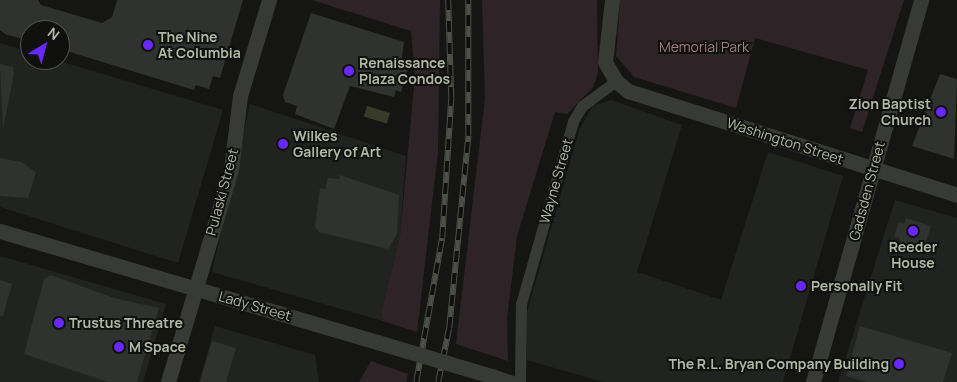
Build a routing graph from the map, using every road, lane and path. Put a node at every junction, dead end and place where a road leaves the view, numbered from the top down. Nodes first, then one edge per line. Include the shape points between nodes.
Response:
1 (269, 0) edge
2 (612, 0) edge
3 (921, 0) edge
4 (616, 81) junction
5 (874, 170) junction
6 (957, 195) edge
7 (0, 231) edge
8 (195, 288) junction
9 (168, 382) edge
10 (510, 382) edge
11 (520, 382) edge
12 (813, 382) edge

1 - 8 street, Pulaski Street via 240,96 231,169
2 - 4 street via 604,50
3 - 5 street, Gadsden Street
4 - 5 street, Washington Street via 628,91
4 - 11 street, Wayne Street via 582,106 573,121 521,304
5 - 6 street, Washington Street
5 - 12 street, Gadsden Street
7 - 8 street, Lady Street
8 - 9 street, Pulaski Street
8 - 10 street, Lady Street, bridge

